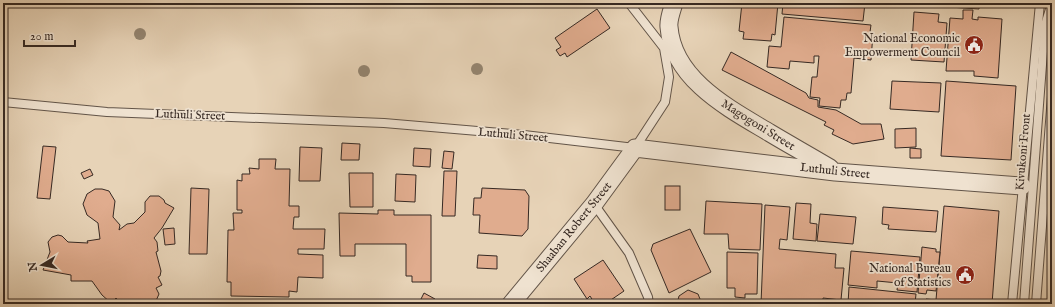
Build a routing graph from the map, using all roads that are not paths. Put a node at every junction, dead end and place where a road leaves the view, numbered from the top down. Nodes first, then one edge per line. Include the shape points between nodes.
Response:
1 (629, 3) edge
2 (674, 3) edge
3 (1040, 3) edge
4 (1052, 3) edge
5 (660, 28) junction
6 (669, 49) junction
7 (1052, 96) edge
8 (3, 102) edge
9 (635, 148) junction
10 (835, 172) junction
11 (1022, 186) junction
12 (594, 204) junction
13 (511, 304) edge
14 (649, 304) edge
15 (1012, 304) edge
16 (1024, 304) edge
17 (1036, 304) edge

1 - 5 lane
2 - 5 street, Magogoni Street
3 - 11 lane, Kivukoni Front
4 - 16 lane, Kivukoni Front via 1046,25
5 - 6 street, Magogoni Street
6 - 9 lane via 669,77 665,102
6 - 10 street, Magogoni Street via 705,90 727,107
7 - 17 lane, Kivukoni Front
8 - 9 lane, Luthuli Street via 107,112 384,124 524,135
9 - 10 street, Luthuli Street
9 - 12 street, Shaaban Robert Street
10 - 11 street, Luthuli Street
11 - 15 lane, Kivukoni Front
12 - 13 street, Shaaban Robert Street
12 - 14 lane via 629,253

